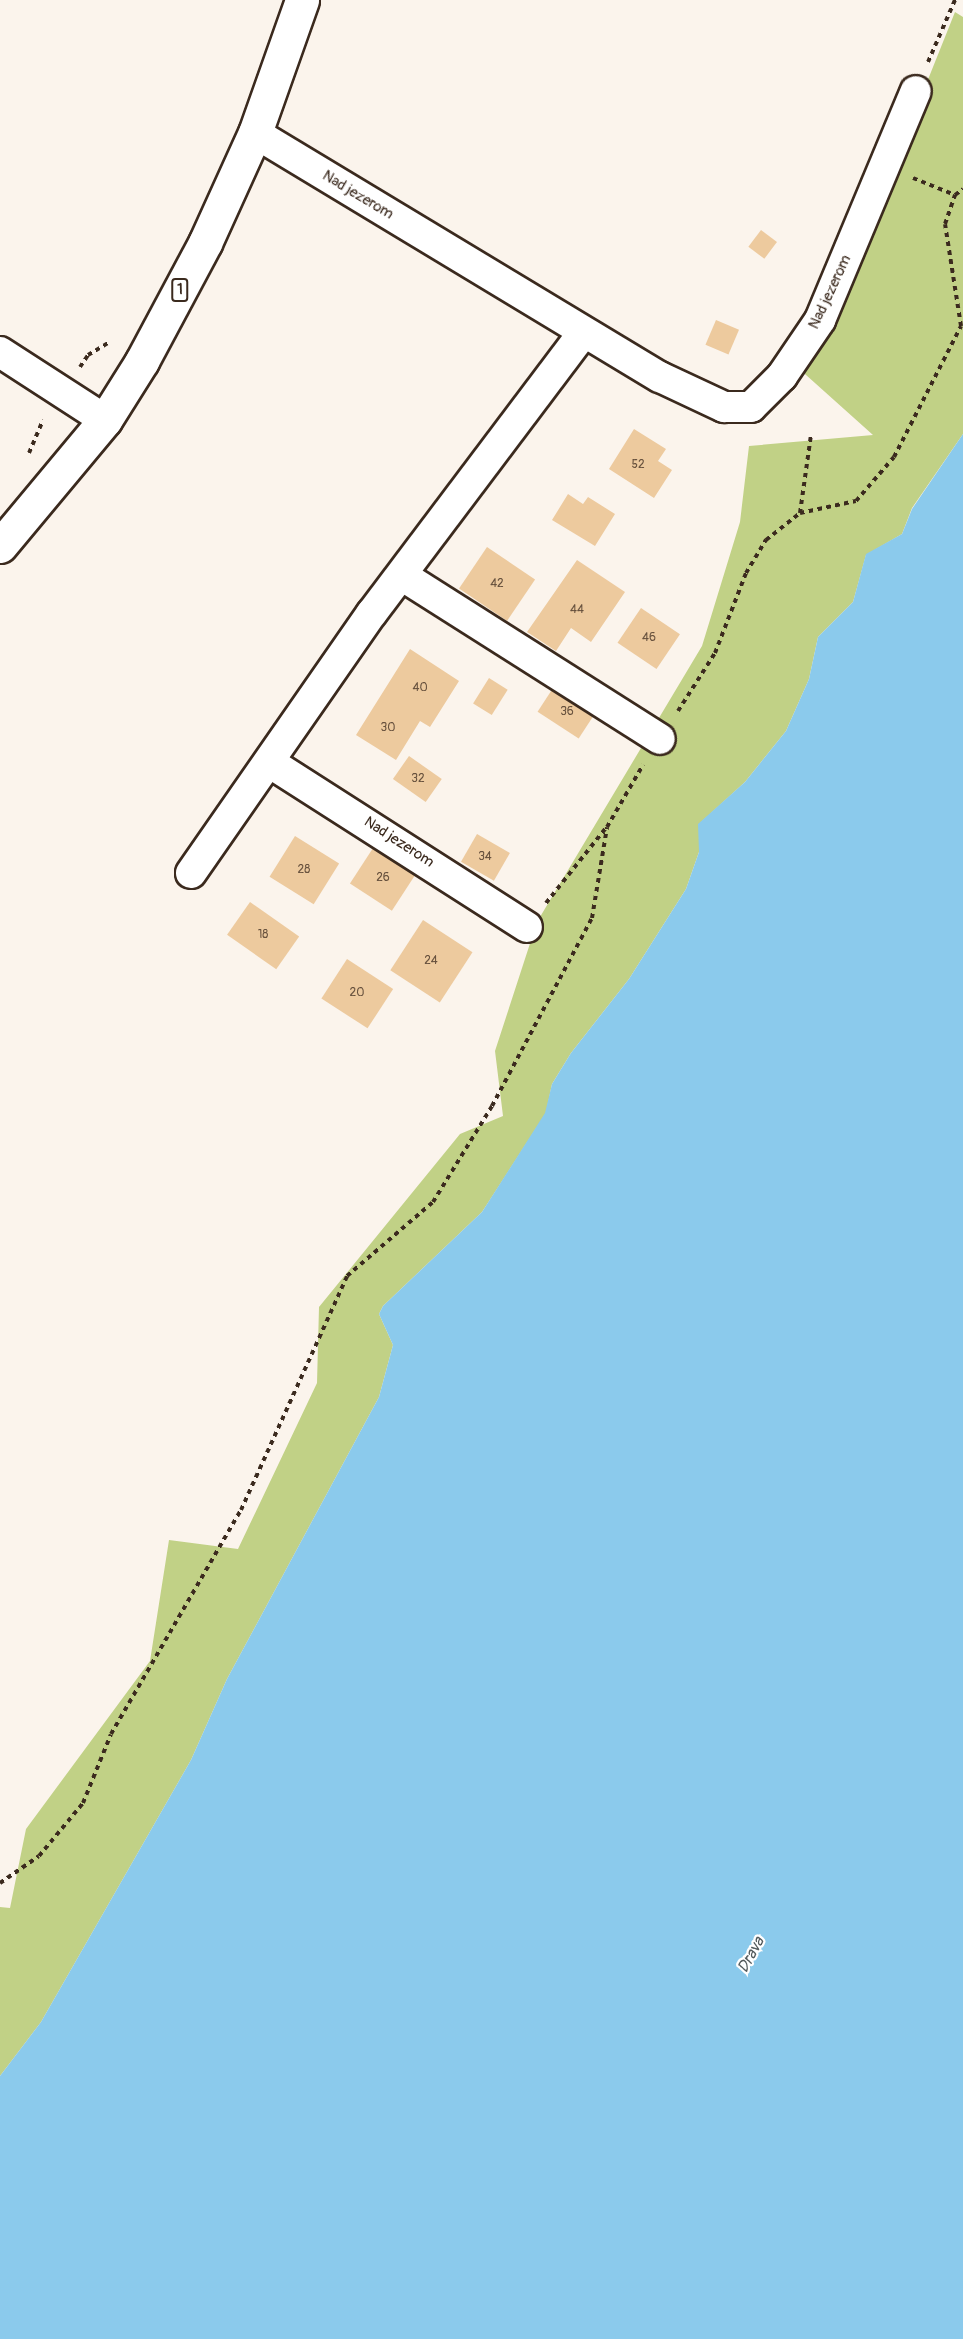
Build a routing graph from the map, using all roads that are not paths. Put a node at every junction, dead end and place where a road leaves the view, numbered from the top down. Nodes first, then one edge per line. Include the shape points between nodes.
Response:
1 (302, 0) edge
2 (916, 91) road end
3 (255, 133) junction
4 (583, 333) junction
5 (0, 352) edge
6 (105, 420) junction
7 (0, 546) edge
8 (403, 576) junction
9 (660, 739) road end
10 (269, 762) junction
11 (192, 873) dead end
12 (527, 927) road end

1 - 3 main road, 1
2 - 4 street, Nad jezerom via 820,320 782,376 751,407 724,407
3 - 4 street, Nad jezerom
3 - 6 main road, 1 via 205,243
4 - 8 street
5 - 6 street
6 - 7 main road, 1
8 - 9 street
8 - 10 street
10 - 11 street
10 - 12 street, Nad jezerom

